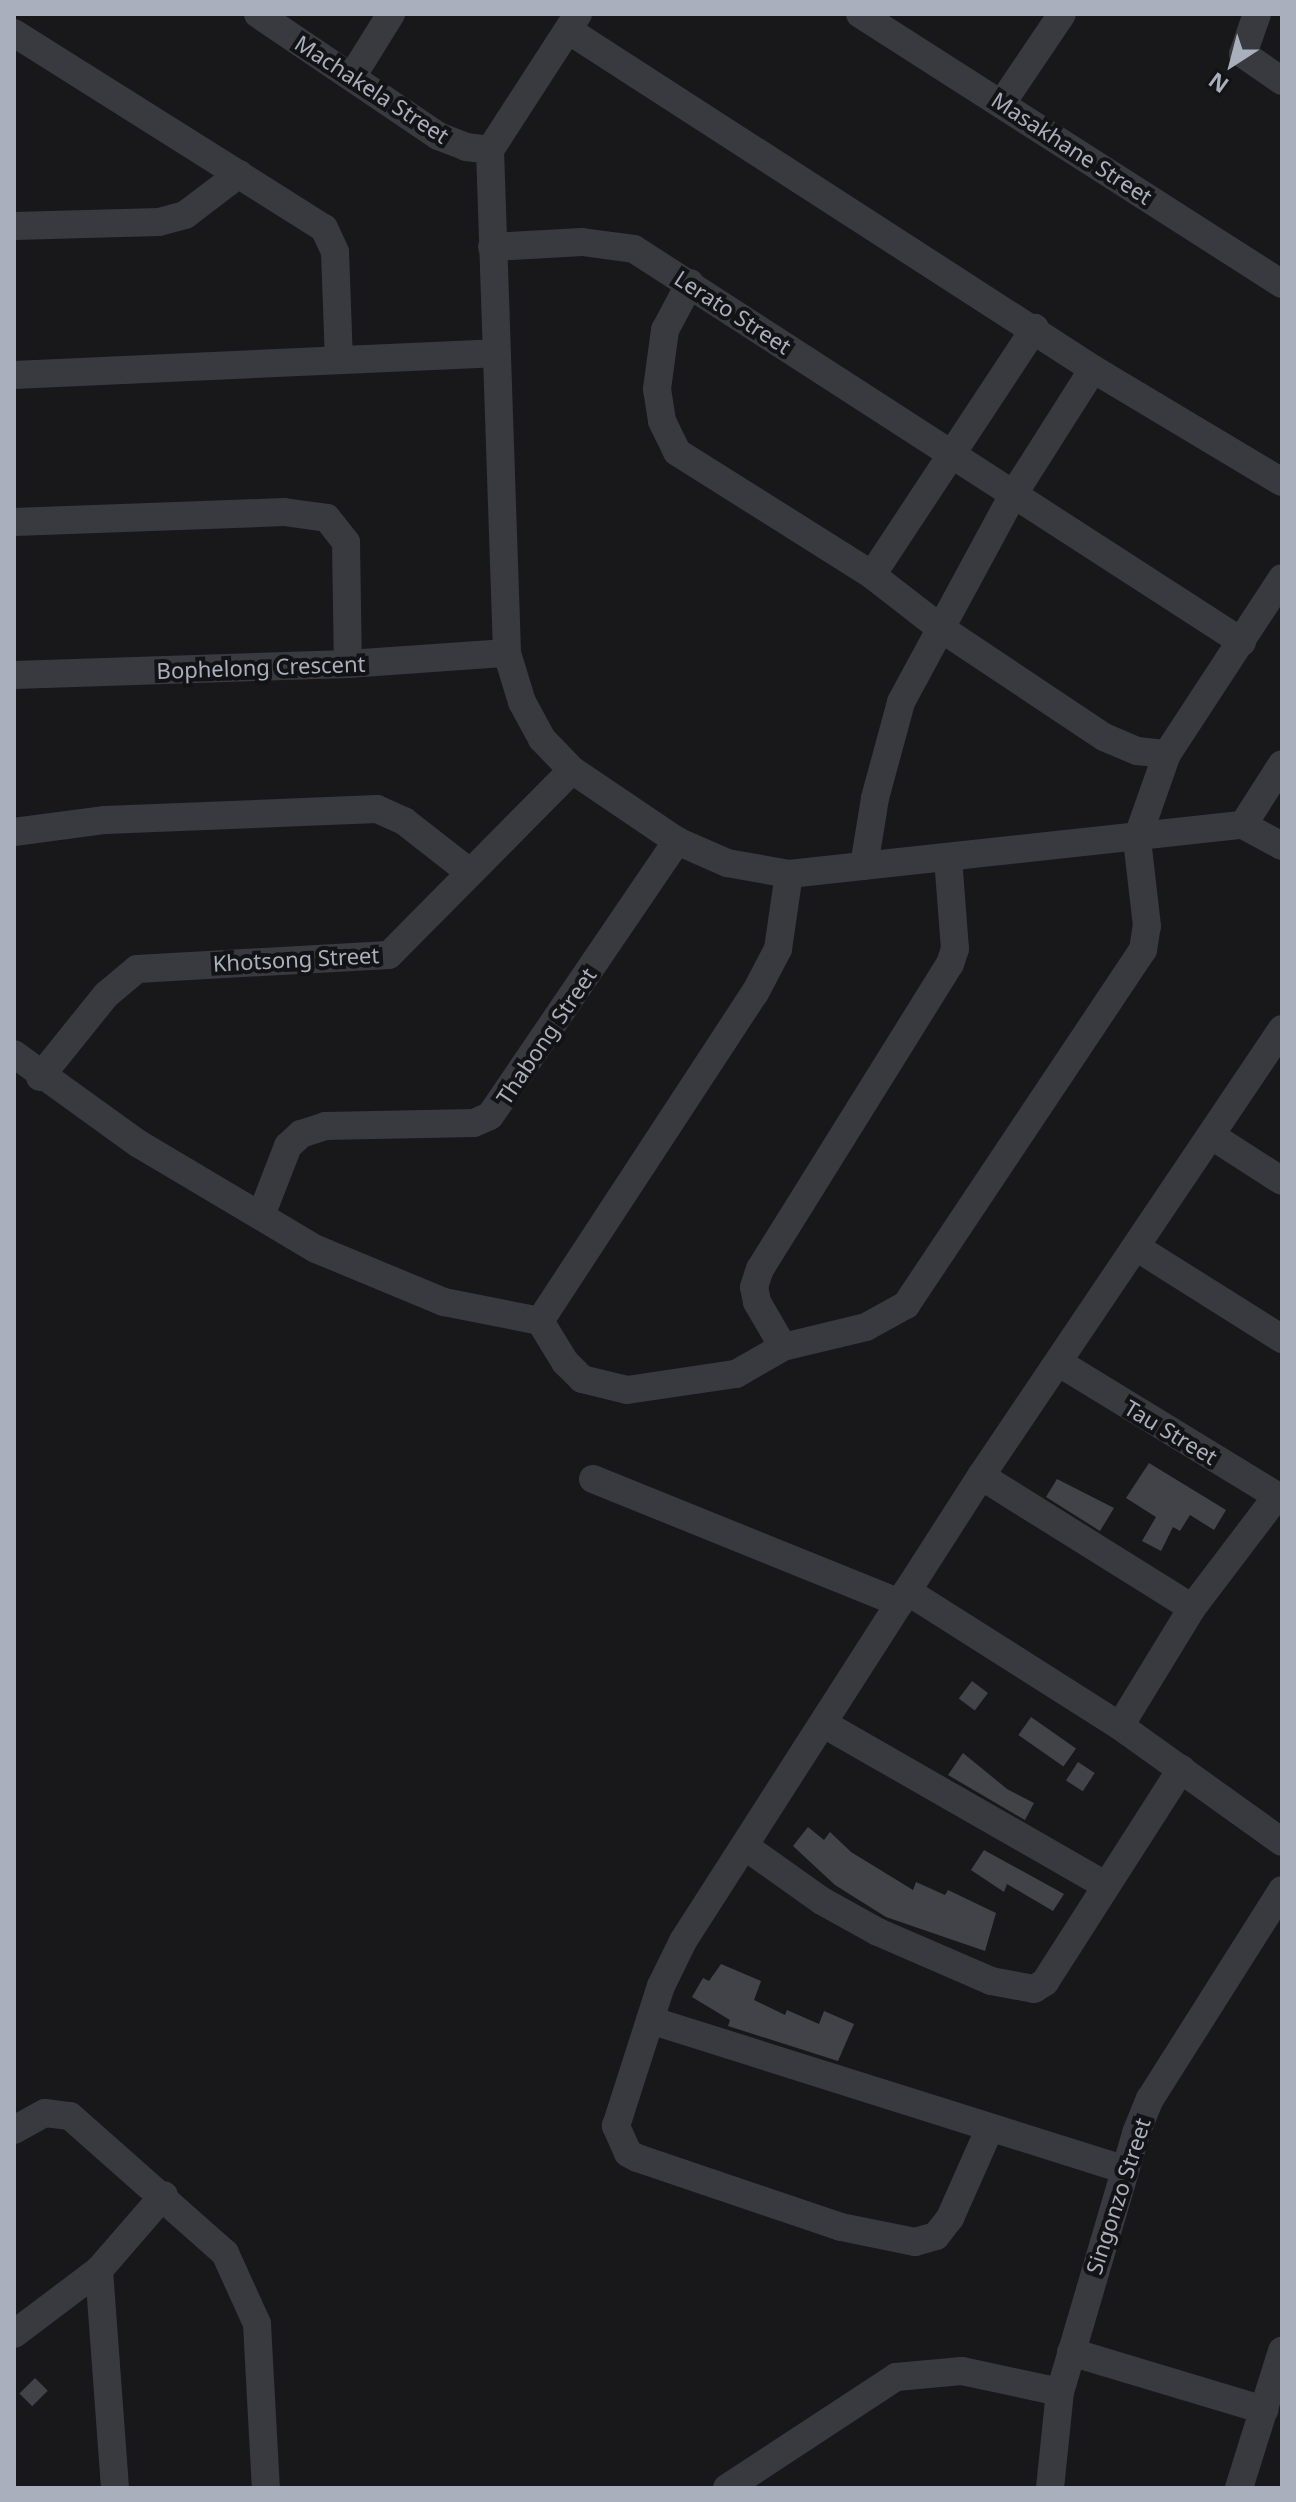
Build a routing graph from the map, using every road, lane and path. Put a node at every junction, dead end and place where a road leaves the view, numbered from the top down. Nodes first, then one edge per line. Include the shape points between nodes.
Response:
1 (258, 14) edge
2 (391, 14) edge
3 (860, 14) edge
4 (1062, 14) edge
5 (1257, 14) edge
6 (573, 22) edge
7 (14, 33) edge
8 (353, 75) junction
9 (1282, 81) edge
10 (1002, 103) junction
11 (490, 150) junction
12 (239, 174) junction
13 (14, 226) edge
14 (492, 247) junction
15 (690, 283) junction
16 (1282, 284) edge
17 (1035, 328) junction
18 (494, 353) junction
19 (339, 360) junction
20 (1093, 369) junction
21 (14, 375) edge
22 (949, 456) junction
23 (1282, 482) edge
24 (1013, 495) junction
25 (14, 522) edge
26 (872, 575) junction
27 (1282, 578) edge
28 (939, 627) junction
29 (1242, 642) junction
30 (507, 653) junction
31 (348, 664) junction
32 (14, 675) edge
33 (1167, 754) junction
34 (1282, 764) edge
35 (572, 770) junction
36 (1243, 825) junction
37 (14, 832) edge
38 (1137, 839) junction
39 (677, 841) junction
40 (1282, 846) edge
41 (948, 858) junction
42 (864, 866) junction
43 (468, 871) junction
44 (789, 874) junction
45 (1282, 1029) edge
46 (14, 1054) edge
47 (40, 1077) junction
48 (1212, 1136) junction
49 (1282, 1181) edge
50 (262, 1213) junction
51 (1136, 1247) junction
52 (540, 1321) junction
53 (1282, 1339) edge
54 (783, 1347) junction
55 (1061, 1364) junction
56 (981, 1476) junction
57 (593, 1479) dead end
58 (1280, 1498) edge
59 (903, 1597) junction
60 (1192, 1608) junction
61 (824, 1724) junction
62 (1120, 1726) junction
63 (1181, 1769) junction
64 (1282, 1842) edge
65 (746, 1847) junction
66 (1103, 1884) junction
67 (1282, 1890) edge
68 (650, 2020) junction
69 (14, 2130) edge
70 (989, 2130) junction
71 (1124, 2169) junction
72 (164, 2195) junction
73 (99, 2270) junction
74 (14, 2334) edge
75 (1282, 2351) edge
76 (1071, 2352) junction
77 (1060, 2392) junction
78 (1264, 2410) junction
79 (115, 2488) edge
80 (266, 2488) edge
81 (727, 2488) edge
82 (1050, 2488) edge
83 (1239, 2488) edge

1 - 8 street, Machakela Street
2 - 8 street
3 - 10 street, Masakhane Street
4 - 10 street
5 - 9 street via 1243,54
6 - 11 street
6 - 17 street
7 - 12 street
8 - 11 street, Machakela Street via 438,136
10 - 16 street, Masakhane Street
11 - 14 street
12 - 13 street via 185,215 159,222
12 - 19 street via 324,228 332,240
14 - 15 street, Lerato Street via 615,244 634,249
14 - 18 street
15 - 22 street, Lerato Street
15 - 26 street via 670,314 661,348 657,389 669,442 692,465
17 - 20 street
17 - 22 street
18 - 19 street
18 - 30 street
19 - 21 street
20 - 23 street
20 - 24 street
22 - 24 street, Lerato Street
22 - 26 street
24 - 28 street
24 - 29 street, Lerato Street
25 - 31 street via 284,512 327,518 346,542
26 - 28 street
27 - 29 street
28 - 33 street via 1104,737 1137,751
28 - 42 street via 891,727
29 - 33 street
30 - 31 street, Bophelong Crescent
30 - 35 street via 532,724
31 - 32 street, Bophelong Crescent
33 - 38 street
34 - 36 street
35 - 39 street
35 - 43 street, Khotsong Street
36 - 38 street
36 - 40 street
37 - 43 street via 105,820 377,809 404,821
38 - 41 street
38 - 54 street via 1147,926 1143,950 917,1290 906,1305 866,1327
39 - 44 street via 727,863
39 - 50 street, Thabong Street via 490,1116 474,1123 325,1126 301,1134 288,1146
41 - 42 street
41 - 54 street via 954,933 950,964 760,1269 754,1287 757,1302
42 - 44 street
43 - 47 street, Khotsong Street via 403,946 389,955 137,969 106,995
44 - 52 street via 778,949 755,993
45 - 48 street
46 - 47 street
47 - 50 street via 139,1144
48 - 49 street
48 - 51 street
50 - 52 street via 316,1249 384,1281 444,1302
51 - 53 street
51 - 55 street
52 - 54 street via 577,1375 627,1390 736,1374
55 - 56 street
55 - 58 street, Tau Street
56 - 59 street
56 - 60 street
57 - 59 street
58 - 60 street
59 - 61 street
59 - 62 street
60 - 62 street
61 - 65 street
61 - 66 street
62 - 63 street
63 - 64 street
63 - 66 street
65 - 66 street via 855,1920 991,1981 1025,1989 1045,1982
65 - 68 street via 675,1956
67 - 71 street, Singonzo Street via 1150,2099
68 - 70 street
68 - 70 street via 616,2126 628,2153 841,2227 898,2241 936,2236 950,2218
69 - 72 street via 45,2113 70,2116
70 - 71 street
71 - 76 street, Singonzo Street
72 - 73 street
72 - 80 street via 225,2253 257,2324
73 - 74 street
73 - 79 street
75 - 78 street
76 - 77 street, Singonzo Street
76 - 78 street
77 - 81 street via 962,2371 896,2377
77 - 82 street, Singonzo Street
78 - 83 street

